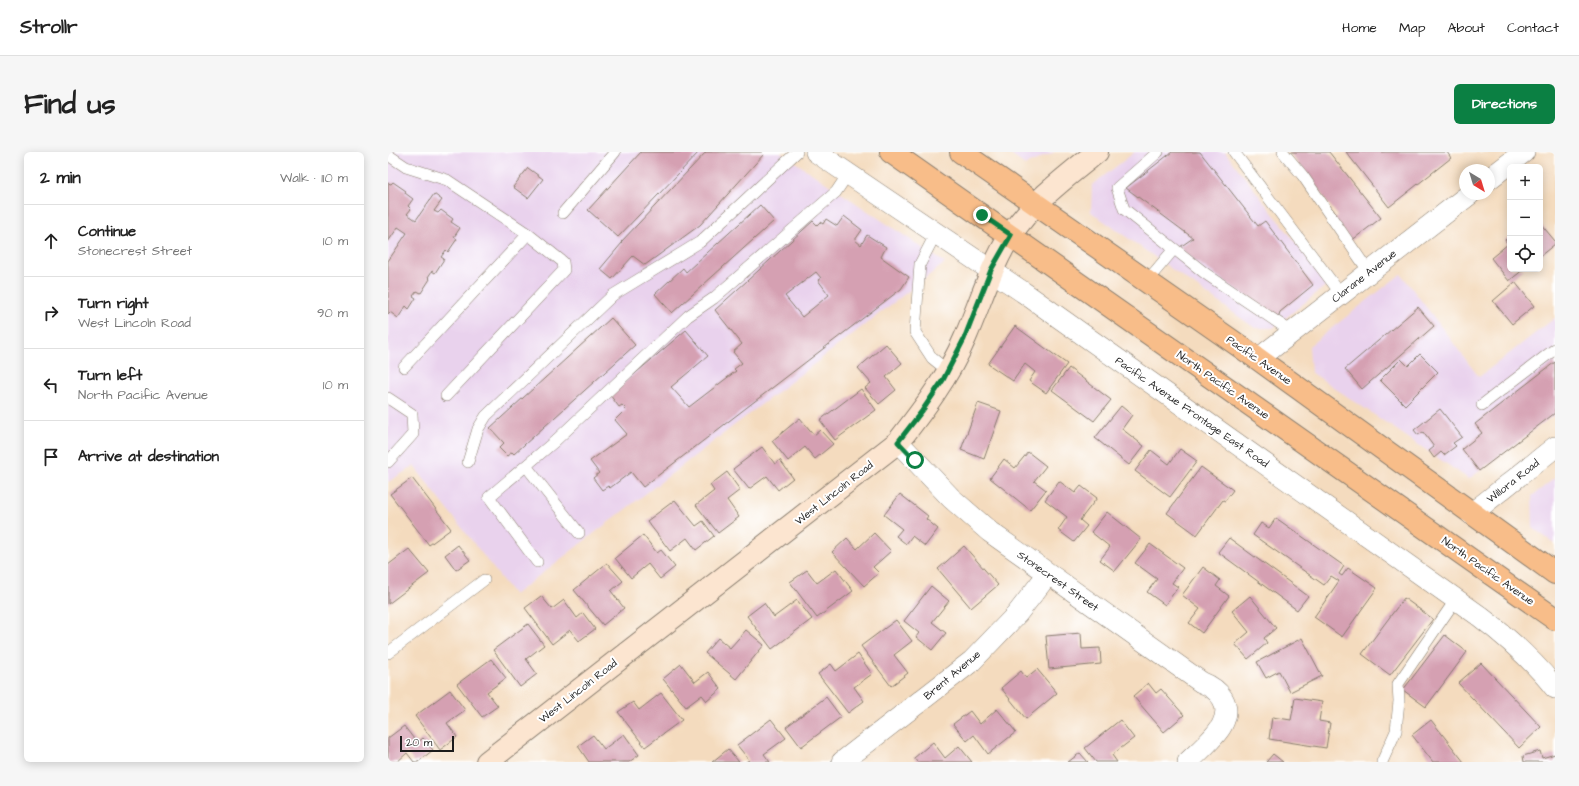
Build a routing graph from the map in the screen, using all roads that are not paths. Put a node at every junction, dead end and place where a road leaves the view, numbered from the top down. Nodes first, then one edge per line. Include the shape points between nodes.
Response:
1 (615, 152) edge
2 (797, 152) edge
3 (816, 152) edge
4 (890, 152) edge
5 (961, 152) edge
6 (1158, 152) edge
7 (1234, 152) edge
8 (1283, 152) edge
9 (1524, 152) edge
10 (1088, 154) edge
11 (388, 155) edge
12 (848, 174) junction
13 (1495, 174) edge
14 (1462, 200) edge
15 (1036, 204) junction
16 (563, 212) dead end
17 (936, 233) junction
18 (528, 234) junction
19 (1011, 235) junction
20 (1174, 249) junction
21 (991, 270) junction
22 (1369, 272) junction
23 (1147, 281) junction
24 (1341, 294) junction
25 (1292, 332) junction
26 (1555, 349) edge
27 (1258, 359) junction
28 (404, 367) dead end
29 (948, 371) junction
30 (446, 396) dead end
31 (388, 398) edge
32 (1482, 405) dead end
33 (898, 442) junction
34 (1555, 447) edge
35 (388, 462) edge
36 (468, 462) dead end
37 (526, 466) junction
38 (1471, 514) junction
39 (579, 532) dead end
40 (537, 562) dead end
41 (1555, 573) edge
42 (1048, 574) junction
43 (484, 580) dead end
44 (1456, 599) junction
45 (1555, 619) edge
46 (388, 653) edge
47 (1555, 688) edge
48 (486, 762) edge
49 (842, 762) edge
50 (1188, 762) edge
51 (1382, 762) edge

1 - 16 lane
2 - 36 lane via 700,242 613,295 486,416 478,429
3 - 12 street, Pacific Avenue Frontage East Road
4 - 19 main road, North Pacific Avenue
5 - 15 main road, Pacific Avenue
6 - 20 lane via 1117,188 1124,209
7 - 24 lane
8 - 22 lane via 1303,176
9 - 13 street
10 - 15 street, West Lincoln Road
11 - 18 lane via 406,167 447,180
12 - 17 street, Pacific Avenue Frontage East Road
12 - 37 lane via 836,192 714,298 688,316
14 - 22 street, Clarane Avenue
15 - 19 street, West Lincoln Road
15 - 23 main road, Pacific Avenue
17 - 21 street, Pacific Avenue Frontage East Road
17 - 29 lane via 920,264 916,332 932,358
18 - 28 lane
18 - 30 lane via 563,262 564,270
19 - 21 street, West Lincoln Road
19 - 45 main road, North Pacific Avenue
20 - 23 lane
20 - 25 lane via 1206,274
21 - 29 street, West Lincoln Road via 964,339
21 - 44 street, Pacific Avenue Frontage East Road
22 - 24 street, Clarane Avenue
23 - 27 main road, Pacific Avenue
24 - 25 street, Clarane Avenue
25 - 27 street, Clarane Avenue
26 - 32 lane
27 - 38 main road, Pacific Avenue
29 - 33 street, West Lincoln Road
31 - 35 lane via 412,414 413,434
33 - 42 street, Stonecrest Street via 951,498 990,532
33 - 48 street, West Lincoln Road
34 - 38 street, Willora Road
37 - 39 lane
37 - 40 lane via 489,497
38 - 41 main road, Pacific Avenue
42 - 49 street, Brent Avenue via 1017,614 972,661
42 - 50 street, Stonecrest Street via 1219,692 1225,706 1223,724
43 - 46 lane
44 - 47 street, Pacific Avenue Frontage East Road via 1505,635
44 - 51 lane via 1398,684 1396,731

